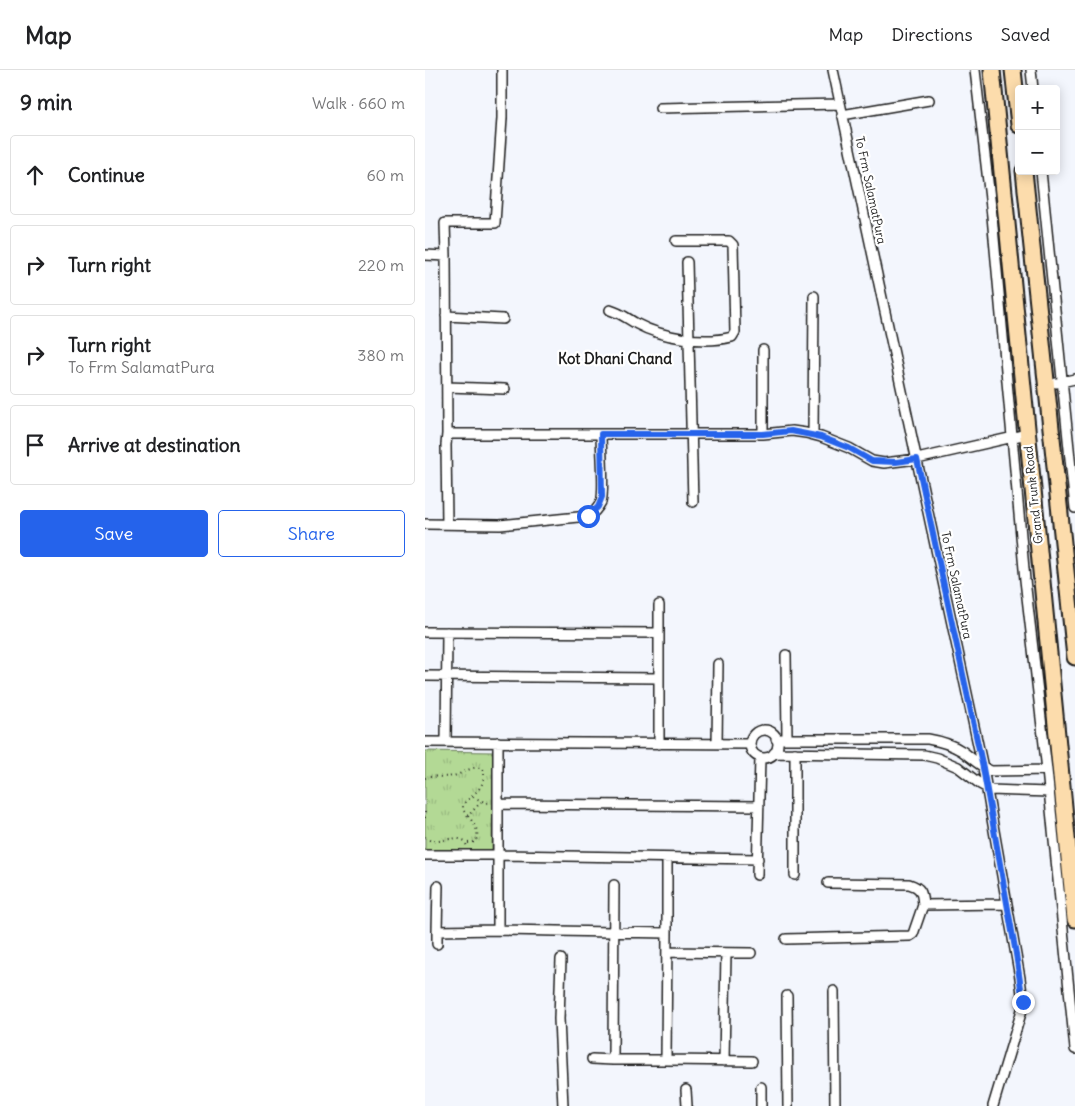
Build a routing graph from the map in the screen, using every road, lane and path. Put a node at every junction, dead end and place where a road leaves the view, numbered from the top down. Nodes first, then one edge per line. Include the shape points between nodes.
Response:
1 (502, 70) edge
2 (833, 70) edge
3 (975, 70) edge
4 (992, 70) edge
5 (1013, 70) edge
6 (1031, 70) edge
7 (1033, 85) edge
8 (1015, 88) edge
9 (929, 100) dead end
10 (840, 104) junction
11 (660, 108) dead end
12 (842, 115) junction
13 (1024, 175) edge
14 (1041, 175) edge
15 (999, 215) junction
16 (676, 241) dead end
17 (425, 255) edge
18 (446, 256) junction
19 (687, 262) dead end
20 (814, 296) dead end
21 (610, 310) dead end
22 (447, 316) junction
23 (503, 319) dead end
24 (689, 339) junction
25 (763, 350) dead end
26 (1075, 379) edge
27 (1062, 382) junction
28 (1046, 384) junction
29 (447, 387) junction
30 (505, 389) dead end
31 (447, 434) junction
32 (601, 434) junction
33 (691, 434) junction
34 (763, 434) junction
35 (1027, 434) junction
36 (813, 435) junction
37 (1012, 438) junction
38 (917, 459) junction
39 (693, 502) dead end
40 (1075, 508) edge
41 (425, 524) edge
42 (447, 524) junction
43 (1071, 574) edge
44 (1041, 578) junction
45 (1025, 580) junction
46 (659, 605) dead end
47 (1070, 609) junction
48 (1044, 613) junction
49 (425, 632) edge
50 (447, 632) junction
51 (659, 633) junction
52 (786, 655) dead end
53 (1075, 657) edge
54 (718, 664) dead end
55 (425, 676) edge
56 (447, 676) junction
57 (659, 678) junction
58 (776, 738) junction
59 (787, 738) junction
60 (425, 742) edge
61 (446, 742) junction
62 (498, 742) junction
63 (659, 744) junction
64 (717, 744) junction
65 (750, 744) junction
66 (774, 753) junction
67 (795, 753) junction
68 (761, 758) junction
69 (983, 768) junction
70 (1047, 770) junction
71 (425, 778) edge
72 (985, 788) junction
73 (1049, 792) junction
74 (472, 797) junction
75 (481, 802) junction
76 (499, 804) junction
77 (759, 806) junction
78 (425, 812) edge
79 (468, 816) junction
80 (425, 822) edge
81 (425, 837) edge
82 (467, 843) junction
83 (468, 855) junction
84 (499, 855) junction
85 (425, 856) edge
86 (667, 858) junction
87 (758, 859) junction
88 (757, 874) dead end
89 (795, 875) dead end
90 (828, 883) dead end
91 (614, 885) dead end
92 (438, 886) dead end
93 (1007, 904) junction
94 (923, 905) junction
95 (1075, 920) edge
96 (437, 930) junction
97 (498, 930) junction
98 (614, 932) junction
99 (667, 933) junction
100 (786, 939) dead end
101 (437, 944) dead end
102 (667, 952) junction
103 (726, 952) junction
104 (751, 953) dead end
105 (561, 959) dead end
106 (834, 991) dead end
107 (787, 996) dead end
108 (1075, 1049) edge
109 (592, 1059) dead end
110 (613, 1060) junction
111 (665, 1060) junction
112 (724, 1061) junction
113 (752, 1061) dead end
114 (761, 1086) dead end
115 (686, 1090) dead end
116 (563, 1106) edge
117 (687, 1106) edge
118 (761, 1106) edge
119 (788, 1106) edge
120 (835, 1106) edge
121 (993, 1106) edge

1 - 18 street via 495,223 445,223
2 - 10 street, To Frm SalamatPura
3 - 15 street
4 - 15 highway, Grand Trunk Road
5 - 8 highway
6 - 7 street
9 - 12 street
10 - 11 street
10 - 12 street, To Frm SalamatPura
12 - 38 street, To Frm SalamatPura
13 - 28 highway, Grand Trunk Road
14 - 27 street
15 - 35 highway, Grand Trunk Road
15 - 37 street
16 - 24 street via 729,242 733,245 735,332 726,338
17 - 18 street
18 - 22 street
19 - 24 street
20 - 36 street
21 - 24 street via 667,336
22 - 23 street
22 - 29 street
24 - 33 street
25 - 34 street
26 - 27 street
27 - 28 street
27 - 40 street
28 - 43 highway, Grand Trunk Road
29 - 30 street
29 - 31 street
31 - 32 street
31 - 42 street
32 - 33 street
32 - 42 street via 602,497 598,507 588,516 500,525
33 - 34 street
33 - 39 street
34 - 36 street via 791,431
35 - 37 street
35 - 44 highway, Grand Trunk Road
36 - 38 street via 849,448 872,461
37 - 38 street
37 - 45 street
38 - 69 street, To Frm SalamatPura
41 - 42 street
43 - 47 highway, Grand Trunk Road
44 - 45 street
44 - 48 highway, Grand Trunk Road
45 - 70 street
46 - 51 street
47 - 48 highway
47 - 53 highway, Grand Trunk Road
48 - 95 highway, Grand Trunk Road
49 - 50 street
50 - 51 street
50 - 56 street
51 - 57 street
52 - 59 street
54 - 64 street
55 - 56 street
56 - 57 street
56 - 61 street
57 - 63 street
58 - 59 street
58 - 65 street via 771,732 761,731 753,735
58 - 66 street
59 - 69 street via 928,739 950,744
60 - 61 street
61 - 62 street
62 - 63 street
62 - 76 street
63 - 64 street
64 - 65 street
65 - 68 street via 753,753
66 - 67 street
66 - 68 street
67 - 72 street via 924,755 958,767
67 - 89 street
68 - 77 street
69 - 70 street
69 - 72 street, To Frm SalamatPura
70 - 73 street
71 - 74 path via 451,776 479,768 484,772 483,782
72 - 73 street
72 - 93 street, To Frm SalamatPura
73 - 108 street
74 - 75 path
74 - 79 path via 463,805
75 - 76 path
75 - 79 path
76 - 77 street
76 - 84 street
77 - 87 street
78 - 80 path
79 - 82 path via 478,836 475,842
81 - 82 path via 430,842 456,838
82 - 83 path
83 - 84 street
83 - 85 street
84 - 86 street
84 - 97 street
86 - 87 street
86 - 99 street
87 - 88 street
90 - 94 street via 909,884 919,887
91 - 98 street
92 - 96 street
93 - 94 street
93 - 121 street, To Frm SalamatPura via 1023,1002
94 - 100 street via 913,934 905,938
96 - 97 street
96 - 101 street
97 - 98 street
98 - 99 street
98 - 110 street
99 - 102 street
102 - 103 street
102 - 111 street
103 - 104 street
103 - 112 street
105 - 116 street via 559,1019
106 - 120 street
107 - 119 street
109 - 110 street
110 - 111 street
111 - 112 street
112 - 113 street
114 - 118 street
115 - 117 street

